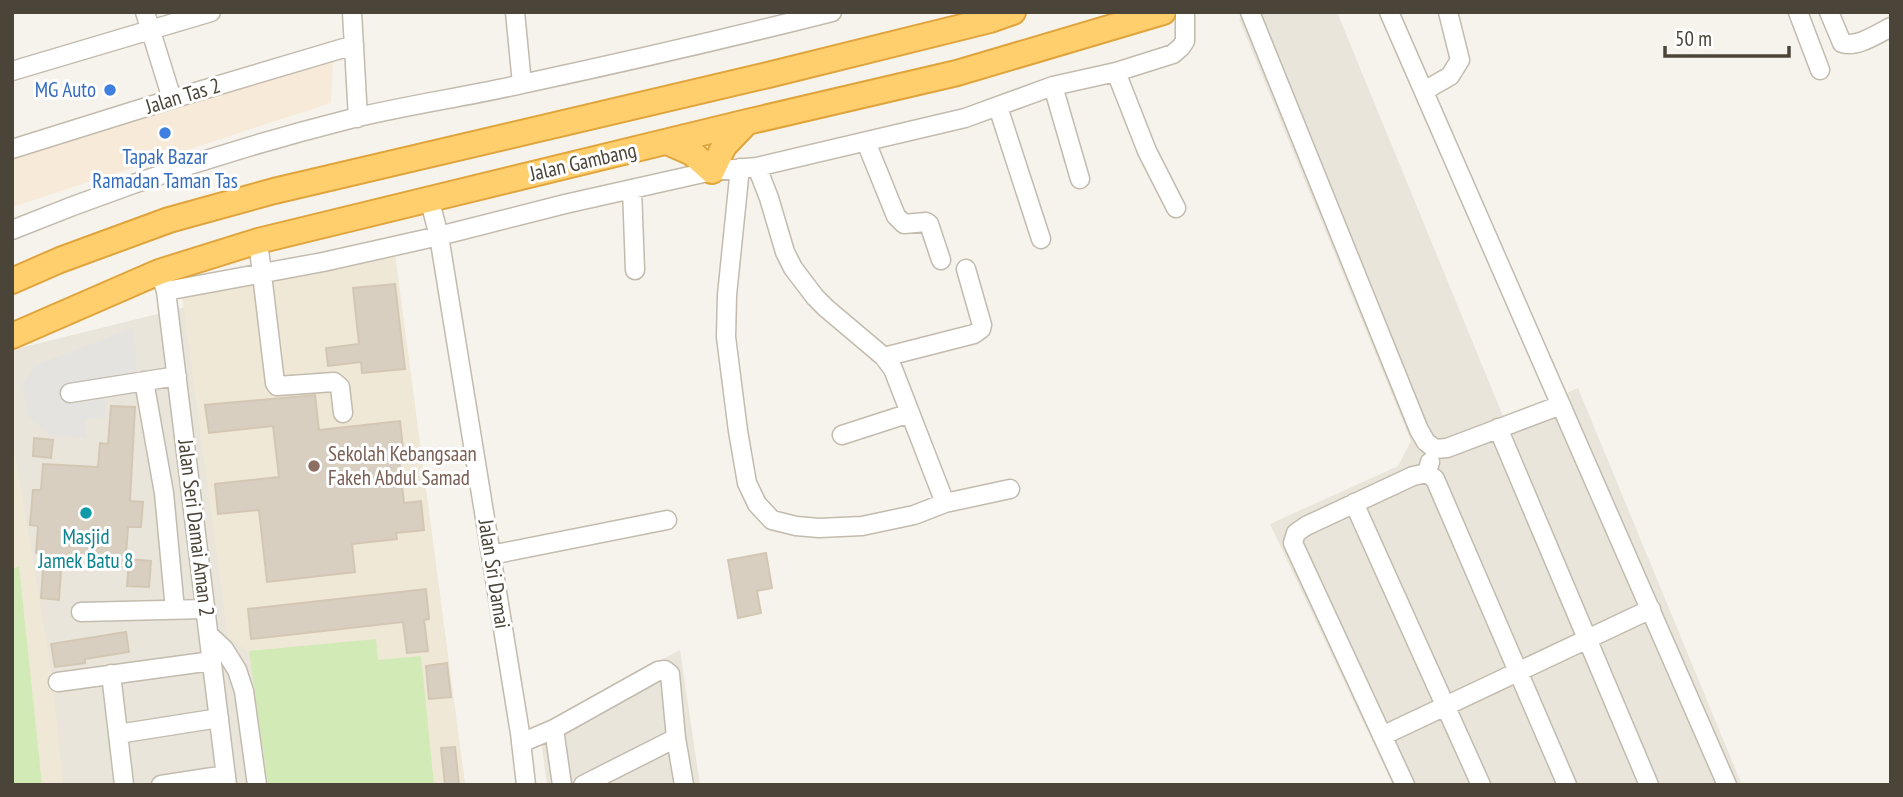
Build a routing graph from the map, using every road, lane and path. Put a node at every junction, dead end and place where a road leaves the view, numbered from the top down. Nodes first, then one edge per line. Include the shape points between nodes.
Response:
1 (145, 12) edge
2 (211, 12) edge
3 (352, 12) edge
4 (515, 12) edge
5 (832, 12) edge
6 (1013, 12) edge
7 (1163, 12) edge
8 (1185, 12) edge
9 (1251, 12) edge
10 (1389, 12) edge
11 (1448, 12) edge
12 (1798, 12) edge
13 (1829, 12) edge
14 (1891, 27) edge
15 (151, 30) junction
16 (354, 45) junction
17 (1820, 70) dead end
18 (12, 71) edge
19 (1116, 72) junction
20 (522, 84) junction
21 (1053, 86) junction
22 (1424, 91) junction
23 (172, 99) junction
24 (998, 107) junction
25 (358, 118) junction
26 (747, 122) junction
27 (667, 142) junction
28 (866, 142) junction
29 (12, 149) edge
30 (748, 167) junction
31 (712, 171) junction
32 (1080, 179) dead end
33 (632, 189) junction
34 (429, 198) junction
35 (1176, 208) dead end
36 (12, 230) edge
37 (439, 236) junction
38 (1041, 239) dead end
39 (258, 241) junction
40 (941, 260) dead end
41 (966, 269) dead end
42 (635, 270) dead end
43 (262, 273) junction
44 (19, 277) edge
45 (163, 282) junction
46 (12, 336) edge
47 (884, 357) junction
48 (177, 376) junction
49 (144, 382) junction
50 (70, 393) dead end
51 (1561, 405) junction
52 (342, 413) dead end
53 (910, 413) junction
54 (1498, 428) junction
55 (842, 435) dead end
56 (1435, 449) junction
57 (1427, 473) junction
58 (1010, 489) dead end
59 (945, 503) junction
60 (1354, 503) junction
61 (667, 520) dead end
62 (491, 555) junction
63 (205, 608) junction
64 (175, 610) junction
65 (1651, 610) junction
66 (81, 612) dead end
67 (209, 635) junction
68 (1588, 639) junction
69 (212, 661) junction
70 (1519, 672) junction
71 (111, 674) junction
72 (58, 682) dead end
73 (1446, 707) junction
74 (219, 718) junction
75 (554, 729) junction
76 (118, 734) junction
77 (1382, 736) junction
78 (677, 738) junction
79 (521, 743) junction
80 (227, 780) edge
81 (124, 785) edge
82 (161, 785) edge
83 (257, 785) edge
84 (526, 785) edge
85 (562, 785) edge
86 (583, 785) edge
87 (684, 785) edge
88 (1405, 785) edge
89 (1481, 785) edge
90 (1567, 785) edge
91 (1649, 785) edge
92 (1727, 785) edge

1 - 15 street
2 - 15 street
3 - 16 street
4 - 20 street
5 - 20 street
6 - 44 highway, Jalan Gambang via 768,75 274,191 169,220
7 - 26 highway, Jalan Gambang via 957,74
8 - 19 street via 1185,41 1173,54
9 - 56 street via 1419,430
10 - 22 street
11 - 22 street via 1460,60 1450,76
12 - 17 street
13 - 14 street via 1847,45
15 - 18 street
15 - 23 street
16 - 23 street, Jalan Tas 2
16 - 25 street
19 - 21 street
19 - 35 street via 1147,151
20 - 25 street
21 - 24 street
21 - 32 street
22 - 51 street
23 - 29 street, Jalan Tas 2
24 - 28 street
24 - 38 street
25 - 36 street via 197,162
26 - 27 highway, Jalan Gambang
26 - 31 highway via 724,146
27 - 31 highway via 692,153
27 - 34 highway, Jalan Gambang
28 - 30 street
28 - 40 street via 896,216 904,224 929,224
30 - 31 street
30 - 47 street via 769,198 793,268 826,308
30 - 59 street via 727,295 726,337 747,483 757,504 772,520 819,528 874,524
31 - 33 street
33 - 37 street
33 - 42 street
34 - 37 street, Jalan Sri Damai
34 - 39 highway, Jalan Gambang
37 - 43 street
37 - 62 street, Jalan Sri Damai
39 - 43 street
39 - 45 highway, Jalan Gambang
41 - 47 street via 982,325 979,331
43 - 45 street
43 - 52 street via 275,383 334,382 340,387
45 - 46 highway, Jalan Gambang
45 - 48 street, Jalan Seri Damai Aman 2
47 - 53 street
48 - 49 street
48 - 63 street, Jalan Seri Damai Aman 2
49 - 50 street
49 - 64 street via 164,493
51 - 54 street
51 - 65 street
53 - 55 street
53 - 59 street
54 - 56 street
54 - 68 street
56 - 57 street
57 - 60 street
57 - 70 street via 1435,479
58 - 59 street
60 - 73 street
60 - 77 street via 1300,530 1293,543
61 - 62 street
62 - 79 street, Jalan Sri Damai
63 - 64 street
63 - 67 street, Jalan Seri Damai Aman 2
64 - 66 street
65 - 68 street
65 - 92 street
67 - 69 street, Jalan Seri Damai Aman 2
67 - 83 street via 224,649 244,691
68 - 70 street
68 - 91 street
69 - 71 street
69 - 74 street, Jalan Seri Damai Aman 2
70 - 73 street
70 - 90 street
71 - 72 street
71 - 76 street
73 - 77 street
73 - 89 street
74 - 76 street
74 - 80 street, Jalan Seri Damai Aman 2
75 - 78 street via 666,670
75 - 79 street
75 - 85 street
76 - 81 street
77 - 88 street
78 - 86 street
78 - 87 street
79 - 84 street, Jalan Sri Damai
80 - 82 street

